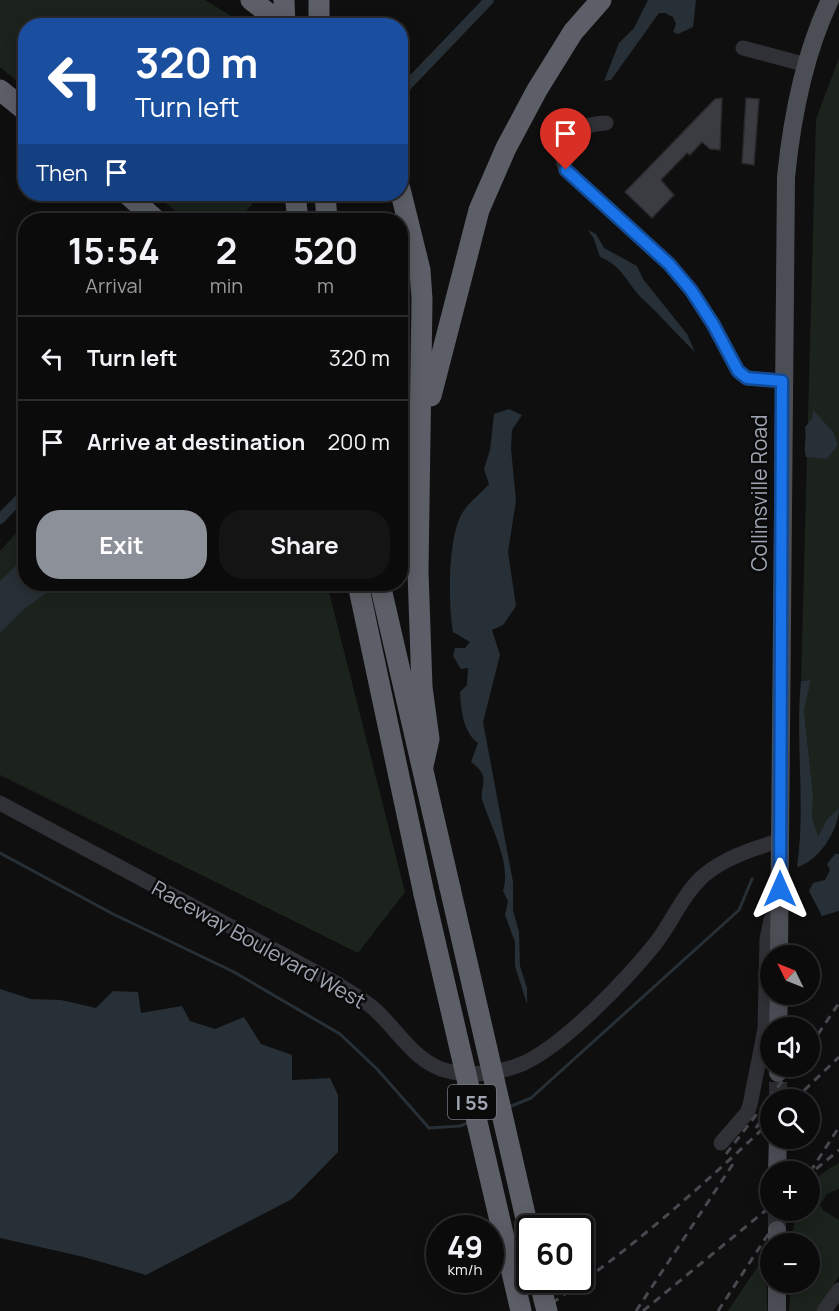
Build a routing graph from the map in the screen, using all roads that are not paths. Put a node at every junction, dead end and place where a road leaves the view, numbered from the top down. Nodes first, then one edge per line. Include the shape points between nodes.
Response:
1 (251, 0) edge
2 (284, 0) edge
3 (319, 0) edge
4 (601, 0) edge
5 (830, 0) edge
6 (275, 18) edge
7 (285, 18) edge
8 (319, 18) edge
9 (743, 48) dead end
10 (807, 65) junction
11 (0, 90) edge
12 (18, 105) edge
13 (606, 123) dead end
14 (135, 201) edge
15 (148, 213) edge
16 (408, 223) edge
17 (782, 381) junction
18 (420, 446) junction
19 (359, 591) edge
20 (382, 591) edge
21 (423, 766) junction
22 (0, 803) edge
23 (780, 841) junction
24 (779, 913) junction
25 (779, 945) edge
26 (722, 1143) dead end
27 (525, 1215) edge
28 (839, 1290) edge
29 (542, 1293) edge
30 (777, 1293) edge
31 (521, 1311) edge
32 (547, 1311) edge
33 (777, 1311) edge
34 (824, 1311) edge

1 - 6 highway, bridge
2 - 7 highway
3 - 8 highway
4 - 18 highway via 573,32 537,90 478,210
5 - 10 main road, Collinsville Road
9 - 10 street
10 - 17 main road, Collinsville Road via 795,112 786,177
11 - 12 highway
13 - 17 street via 587,124 575,130 562,160 566,170 669,264 708,315 738,371 747,378
14 - 15 highway
16 - 18 highway via 421,279
17 - 23 main road, Collinsville Road
18 - 21 highway via 419,633 429,739
19 - 31 highway, I 55, bridge via 424,894
20 - 21 highway, I 55
21 - 27 highway, I 55, bridge
22 - 23 street, Raceway Boulevard West via 338,984 373,1008 427,1062 447,1071 474,1074 525,1062 554,1043 590,1012 654,945 685,895 703,876 750,849
23 - 24 main road, Collinsville Road
24 - 25 main road, Collinsville Road
24 - 26 street via 771,920 767,939 765,1029 750,1105
28 - 34 street
29 - 32 highway, bridge
30 - 33 main road

